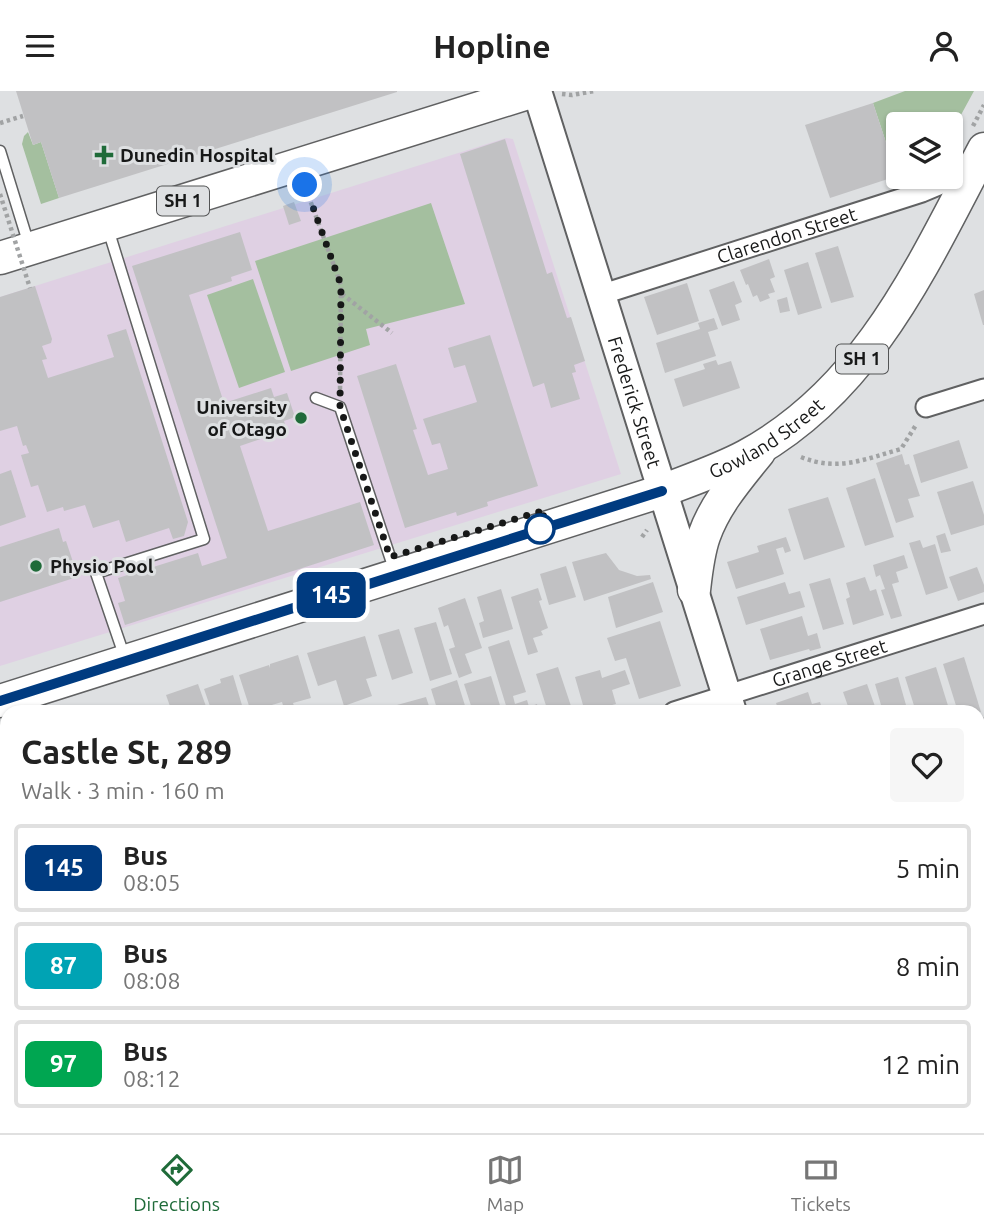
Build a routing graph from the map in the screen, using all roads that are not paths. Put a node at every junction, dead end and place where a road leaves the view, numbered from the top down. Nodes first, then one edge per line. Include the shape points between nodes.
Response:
1 (542, 92) edge
2 (0, 151) edge
3 (978, 160) edge
4 (107, 225) junction
5 (31, 249) junction
6 (0, 258) edge
7 (600, 295) junction
8 (984, 389) edge
9 (316, 398) dead end
10 (926, 407) road end
11 (767, 442) junction
12 (662, 491) junction
13 (396, 574) junction
14 (694, 590) junction
15 (984, 614) edge
16 (127, 663) junction
17 (0, 701) edge
18 (730, 704) edge

1 - 4 highway, SH 1
1 - 7 main road, Frederick Street
2 - 5 lane
3 - 7 street, Clarendon Street via 922,192
3 - 11 highway, Gowland Street / SH 1 via 892,318 866,354 808,413
4 - 5 highway, SH 1
4 - 16 lane via 204,539 96,573
5 - 6 highway, SH 1
7 - 12 main road, Frederick Street
8 - 10 street
9 - 13 lane via 340,407
11 - 12 highway, Gowland Street / SH 1 via 746,456
11 - 14 highway via 736,481 705,533
12 - 13 highway, SH 1
12 - 14 main road, Frederick Street
13 - 16 highway, SH 1
14 - 18 main road, Frederick Street
15 - 18 street, Grange Street
16 - 17 highway, SH 1

